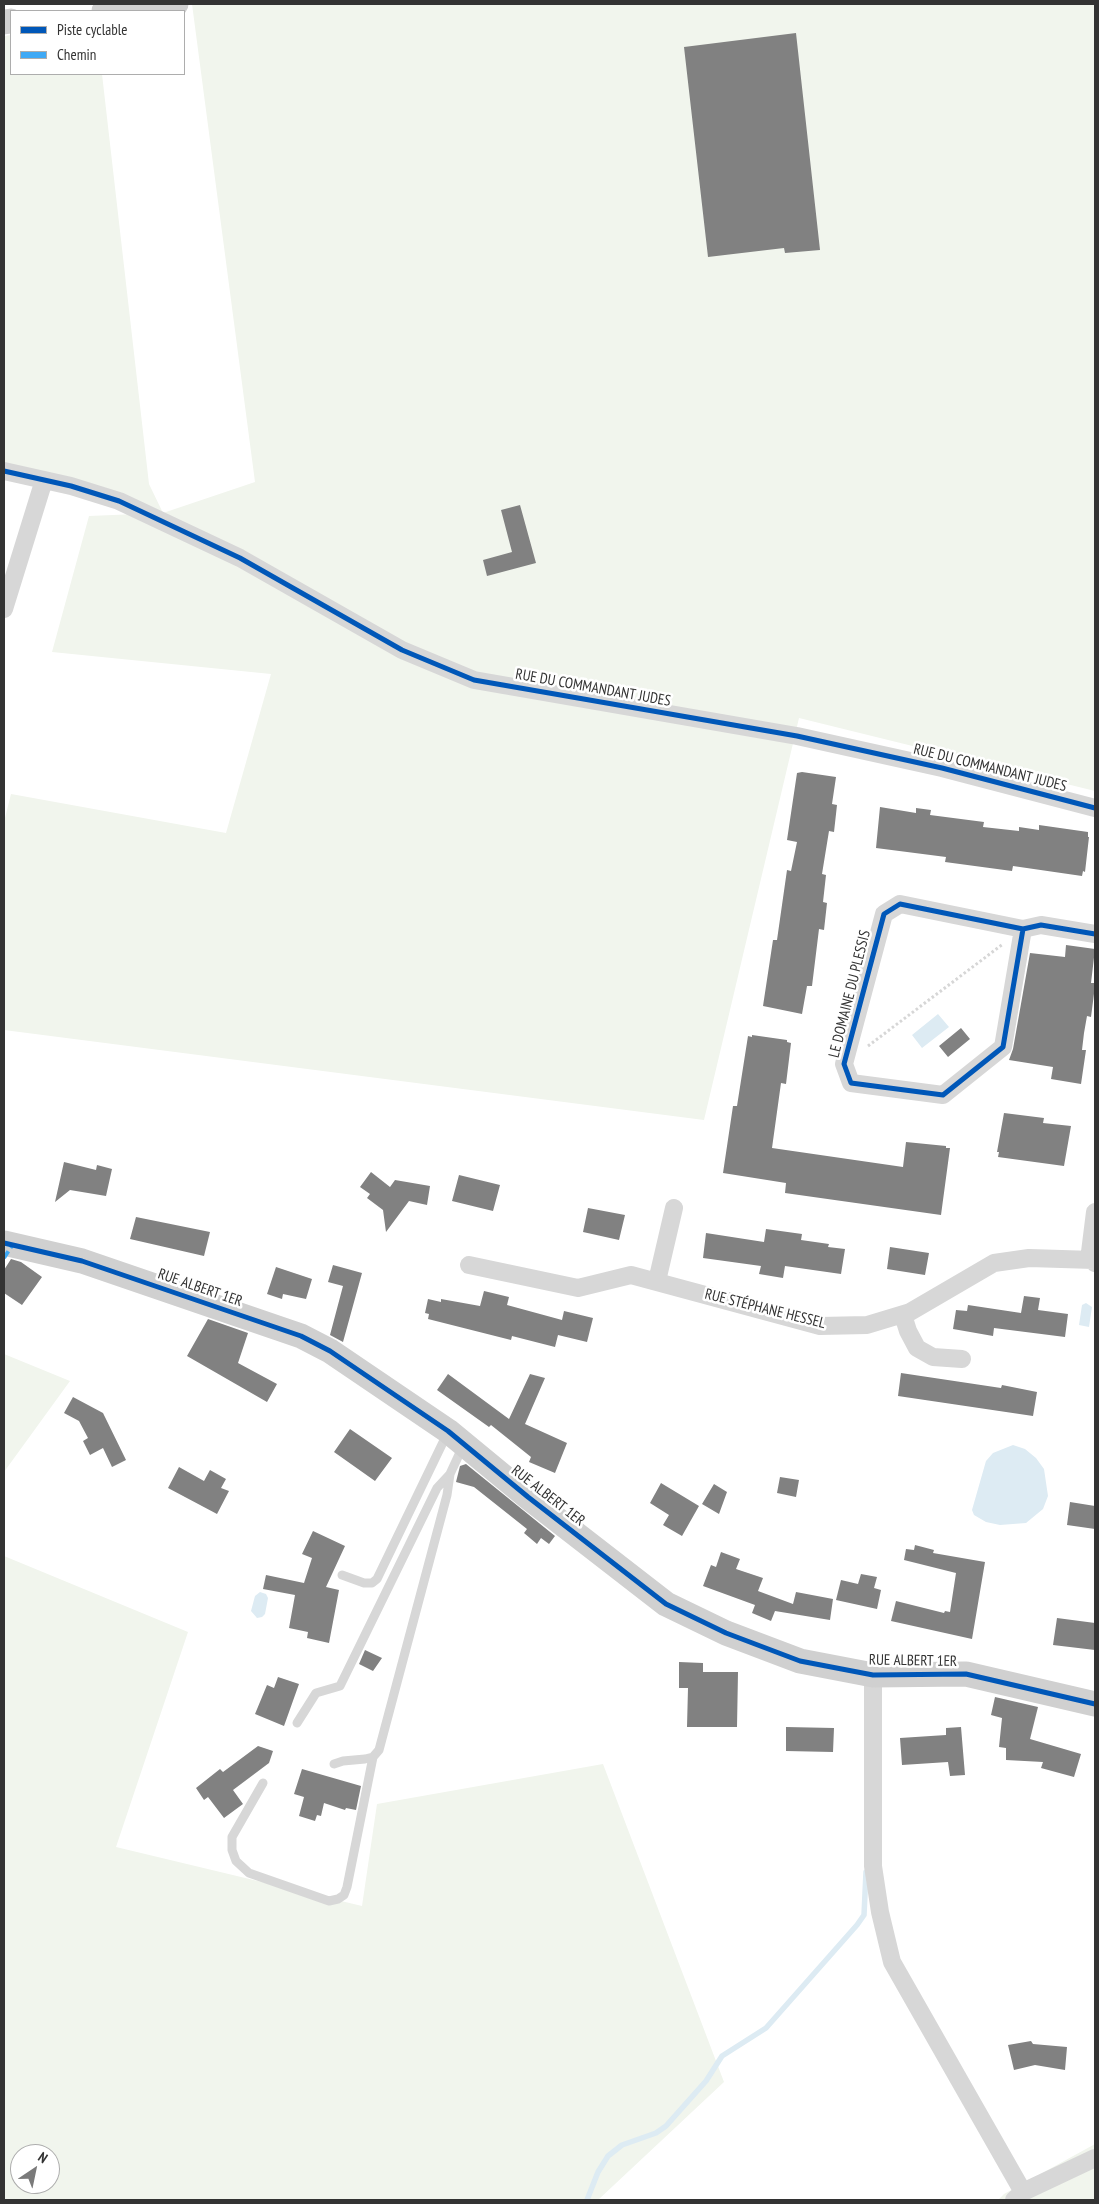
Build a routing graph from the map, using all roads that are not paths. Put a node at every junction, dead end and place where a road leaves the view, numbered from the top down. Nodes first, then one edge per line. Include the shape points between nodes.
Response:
1 (176, 4) edge
2 (114, 10) edge
3 (4, 471) edge
4 (44, 480) junction
5 (4, 609) edge
6 (1095, 808) edge
7 (1023, 929) junction
8 (1095, 934) edge
9 (674, 1208) dead end
10 (1095, 1212) edge
11 (4, 1243) edge
12 (1095, 1262) edge
13 (469, 1265) dead end
14 (657, 1281) junction
15 (903, 1315) junction
16 (962, 1360) dead end
17 (456, 1438) junction
18 (450, 1474) junction
19 (342, 1575) dead end
20 (873, 1675) junction
21 (1095, 1704) edge
22 (298, 1723) dead end
23 (373, 1757) junction
24 (334, 1764) dead end
25 (263, 1783) dead end
26 (1095, 2158) edge
27 (1019, 2196) edge

1 - 2 street
3 - 4 street, RUE DU COMMANDANT JUDES
4 - 5 street
4 - 6 street, RUE DU COMMANDANT JUDES via 119,501 240,558 402,650 474,680 797,736 942,768
7 - 7 street, LE DOMAINE DU PLESSIS via 1003,1047 943,1095 851,1083 844,1064 884,914 900,904
7 - 8 street, LE DOMAINE DU PLESSIS via 1041,925
9 - 14 street
10 - 12 street via 1090,1252
11 - 17 street, RUE ALBERT 1ER via 82,1261 301,1336 352,1365
12 - 15 street, RUE STÉPHANE HESSEL via 1029,1258 994,1263
13 - 14 street, RUE STÉPHANE HESSEL via 578,1288 631,1275
14 - 15 street, RUE STÉPHANE HESSEL via 820,1326 867,1325
15 - 16 street via 917,1348 933,1357
17 - 18 lane
17 - 19 lane via 377,1580 364,1583
17 - 20 street, RUE ALBERT 1ER via 666,1604 726,1633 800,1661
18 - 22 lane via 437,1488 340,1686 316,1692
18 - 23 lane via 378,1750
20 - 21 street, RUE ALBERT 1ER via 966,1674
20 - 27 street via 873,1866 892,1962
23 - 24 lane
23 - 25 lane via 347,1886 344,1895 338,1899 329,1901 249,1873 236,1861 232,1837
26 - 27 street

